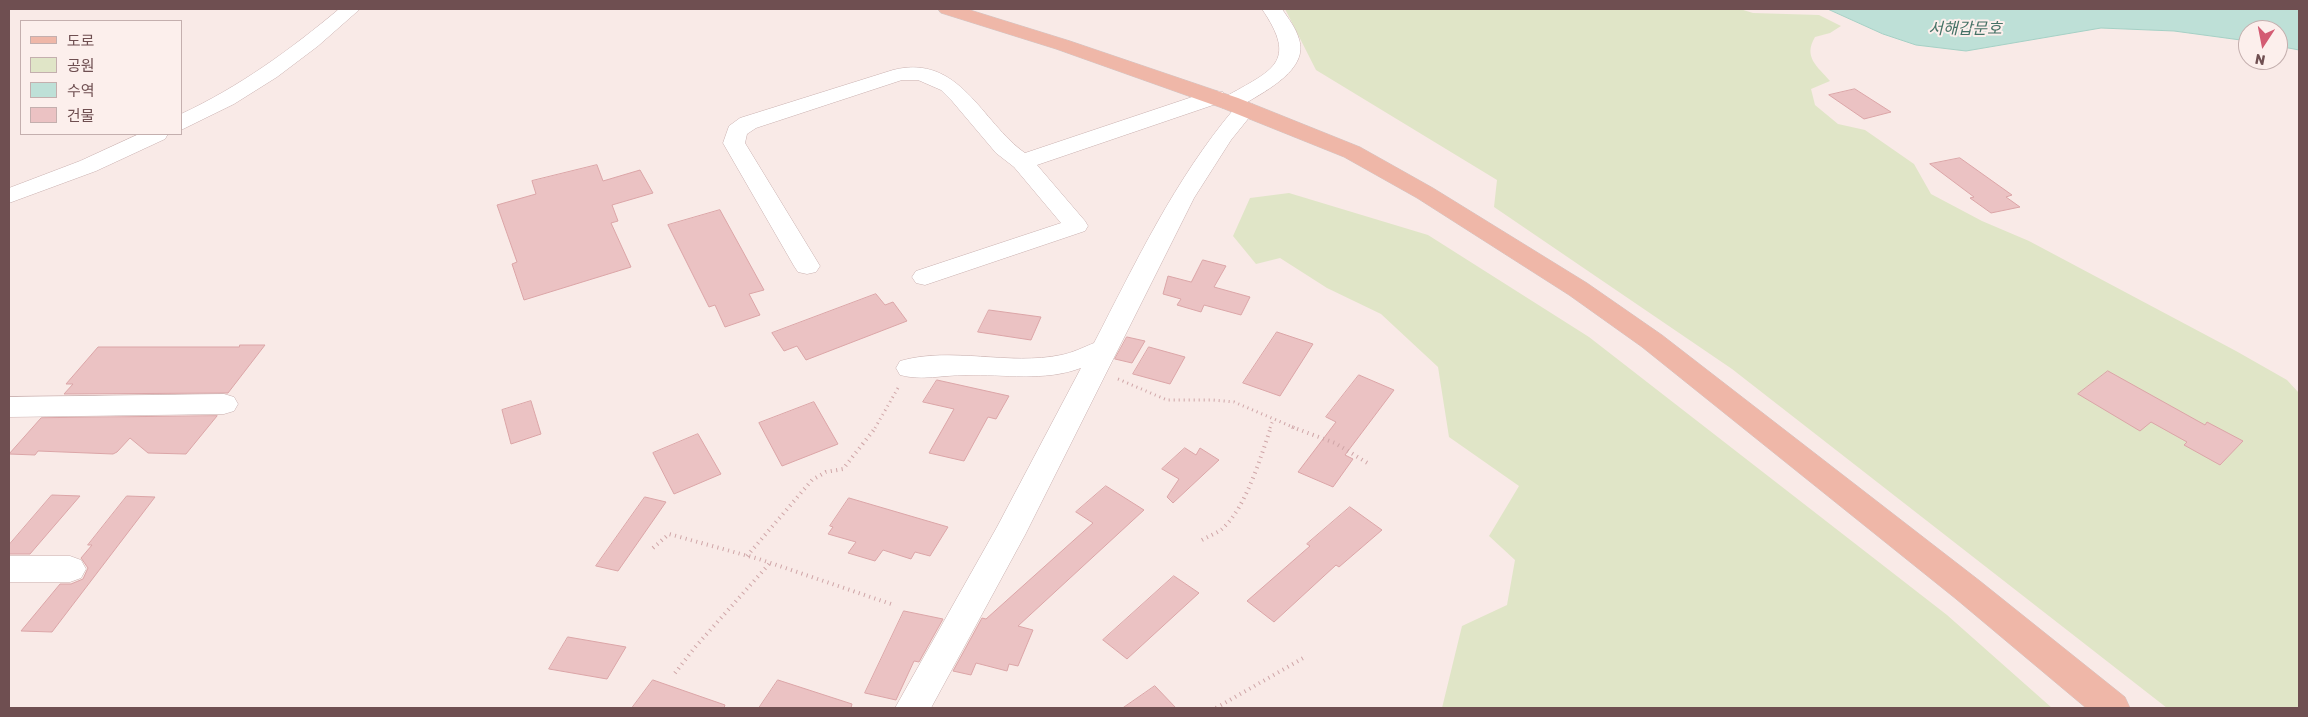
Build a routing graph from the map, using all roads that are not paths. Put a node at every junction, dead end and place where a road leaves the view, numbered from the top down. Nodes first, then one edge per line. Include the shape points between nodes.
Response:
1 (350, 9) edge
2 (948, 9) edge
3 (1272, 9) edge
4 (1230, 103) junction
5 (182, 122) edge
6 (155, 135) edge
7 (1022, 162) junction
8 (9, 196) edge
9 (807, 266) dead end
10 (926, 277) dead end
11 (1099, 359) junction
12 (910, 368) road end
13 (224, 404) dead end
14 (9, 407) edge
15 (9, 569) edge
16 (70, 569) dead end
17 (913, 708) edge
18 (2112, 708) edge

1 - 5 street via 314,42 264,78
2 - 4 main road
3 - 4 street via 1288,35 1292,51 1289,59 1261,84
4 - 7 street
4 - 11 street via 1222,137 1182,198
4 - 18 main road via 1352,152 1578,288 1652,341
6 - 8 street via 88,166
7 - 9 street via 1004,148 950,86 929,74 900,74 748,123 738,131 734,143
7 - 10 street via 1076,226
11 - 12 street via 1033,367 967,365
11 - 17 street via 1009,535
13 - 14 street
15 - 16 street

